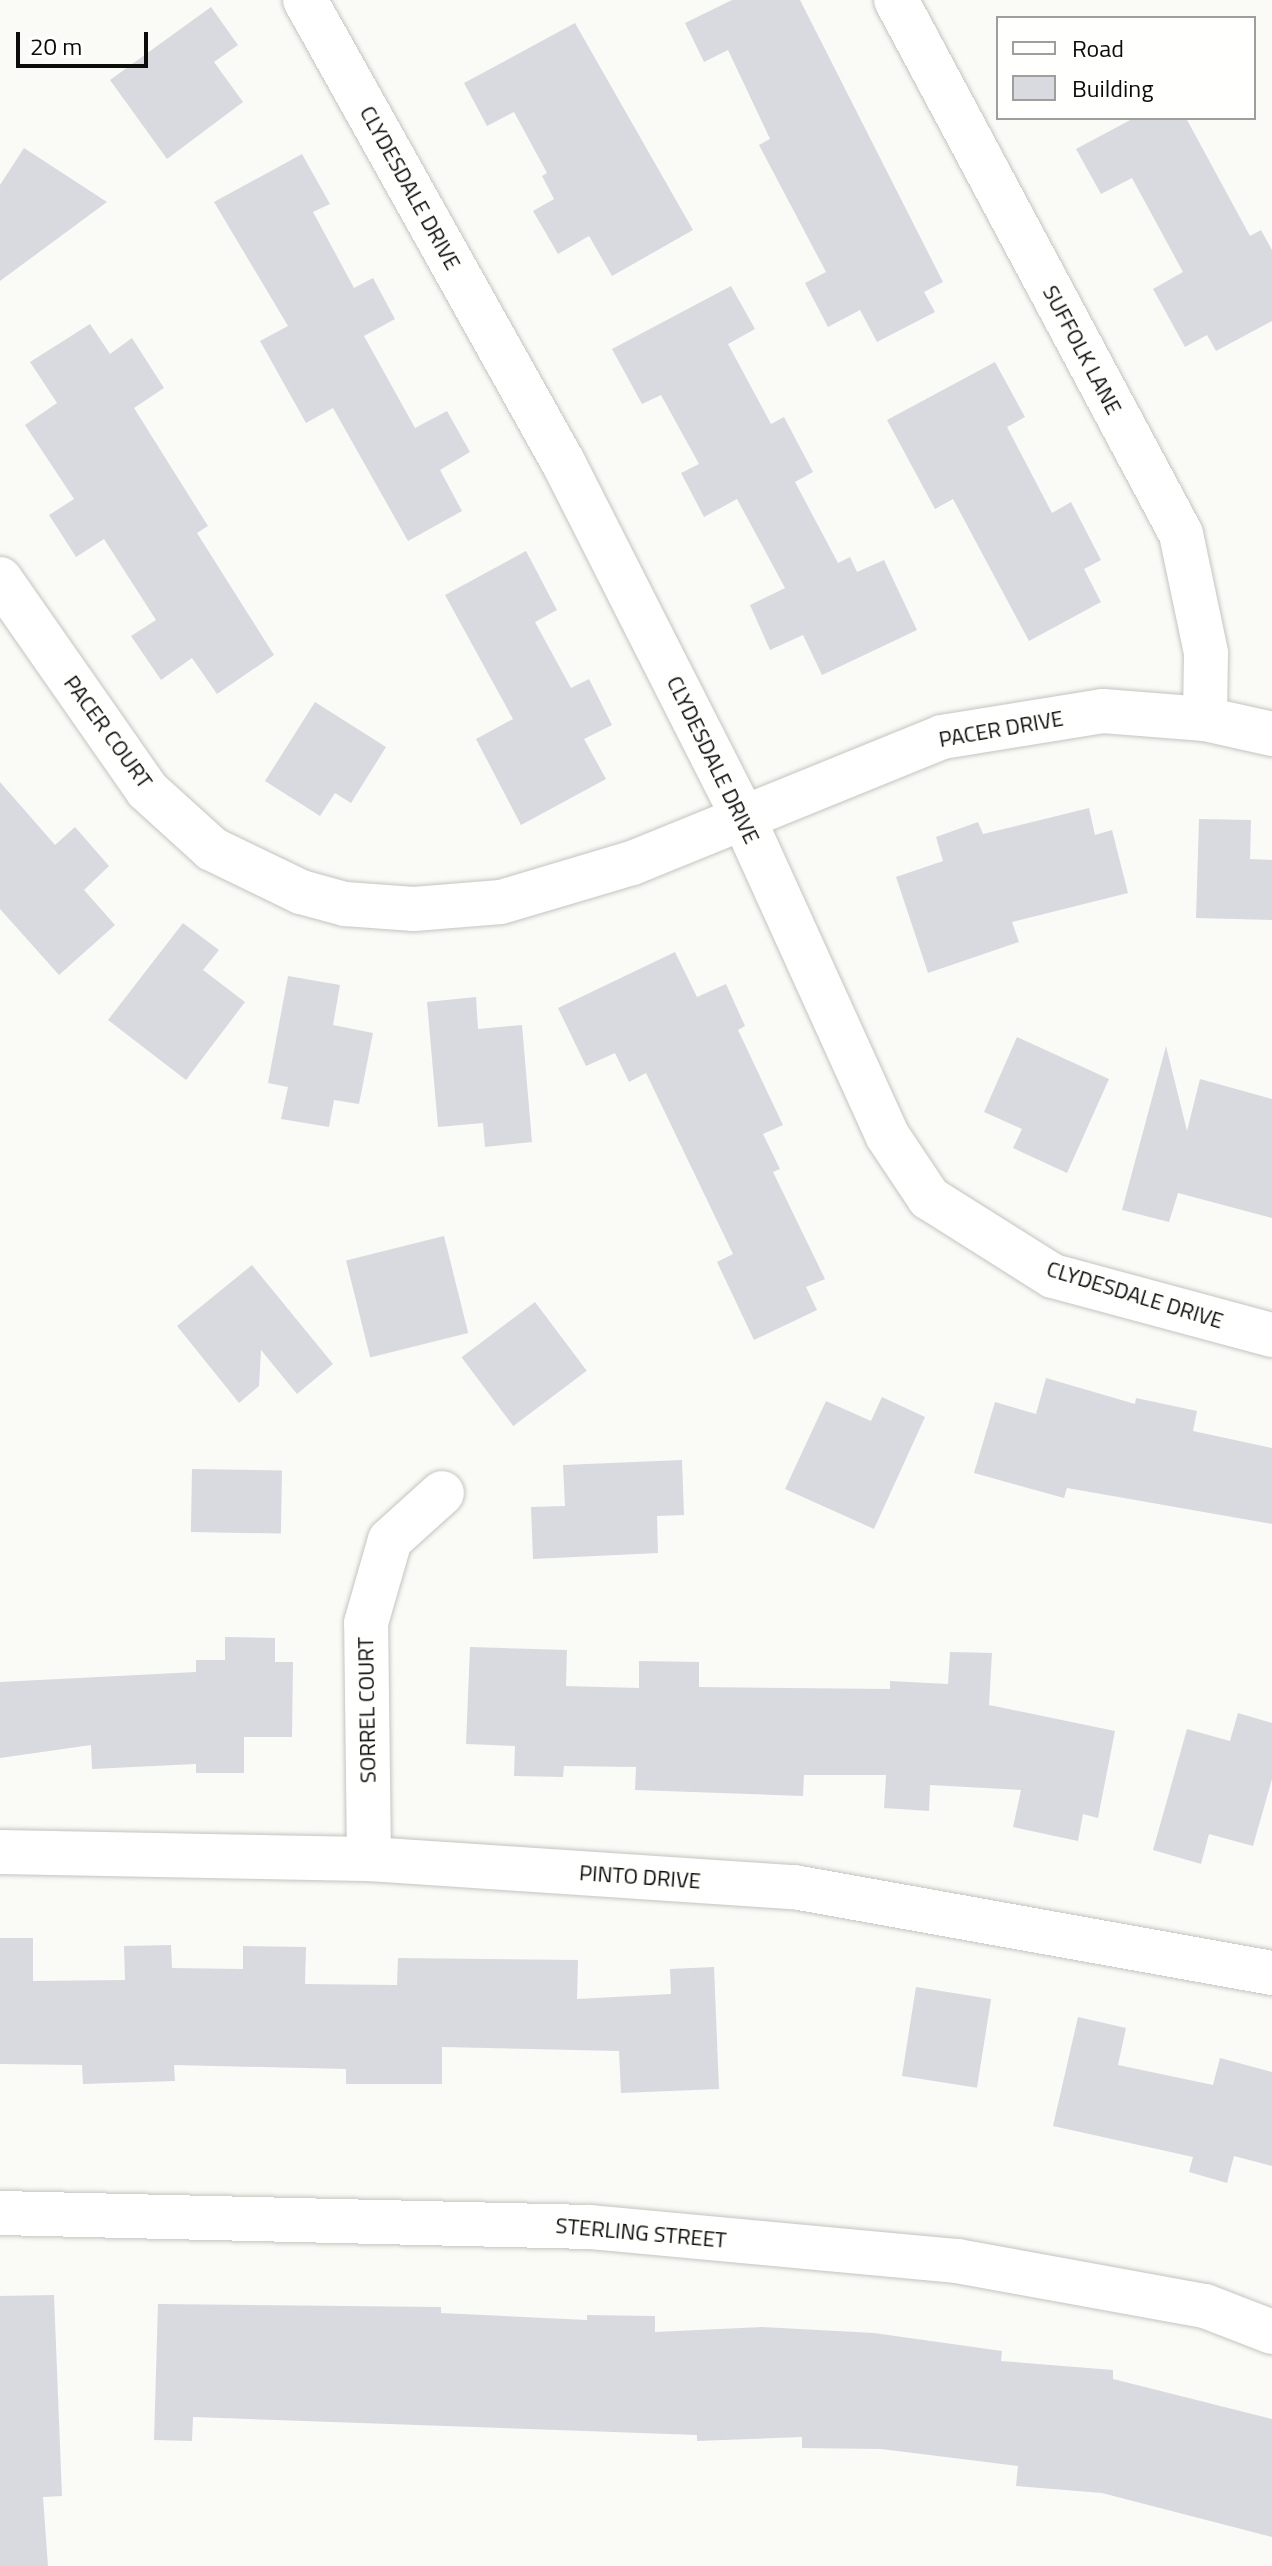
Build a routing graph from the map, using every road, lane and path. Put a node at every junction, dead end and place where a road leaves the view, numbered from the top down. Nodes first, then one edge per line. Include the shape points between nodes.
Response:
1 (305, 0) edge
2 (896, 0) edge
3 (0, 579) edge
4 (1205, 719) junction
5 (1272, 734) edge
6 (742, 815) junction
7 (1272, 1335) edge
8 (442, 1493) dead end
9 (0, 1852) edge
10 (369, 1859) junction
11 (1272, 1973) edge
12 (0, 2213) edge
13 (1272, 2332) edge

1 - 6 street, CLYDESDALE DRIVE via 564,464
2 - 4 street, SUFFOLK LANE via 1181,534 1206,653
3 - 6 street, PACER COURT via 147,790 212,849 301,892 414,909 501,902 632,863
4 - 5 street, PACER DRIVE
4 - 6 street, PACER DRIVE via 1103,711 942,737
6 - 7 street, CLYDESDALE DRIVE via 887,1135 929,1198 1053,1276
8 - 10 street, SORREL COURT via 390,1540 366,1623
9 - 10 street, PINTO DRIVE
10 - 11 street, PINTO DRIVE via 794,1887
12 - 13 street, STERLING STREET via 619,2229 957,2261 1205,2306

